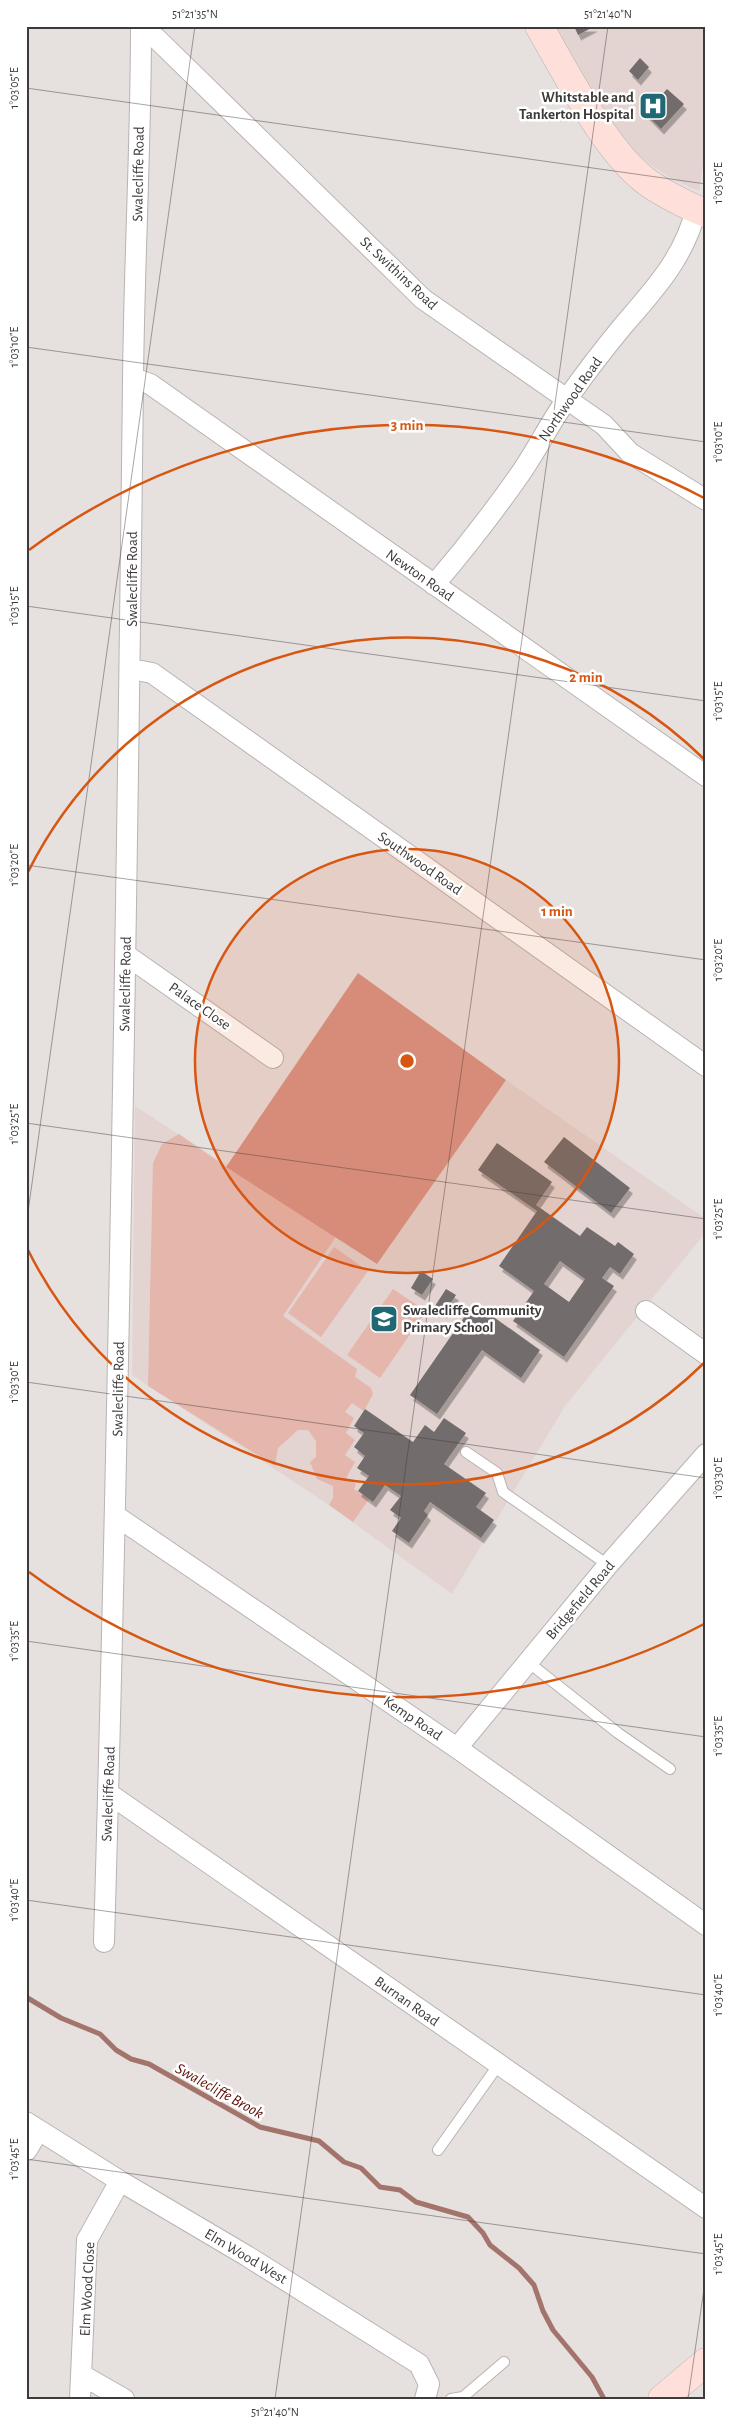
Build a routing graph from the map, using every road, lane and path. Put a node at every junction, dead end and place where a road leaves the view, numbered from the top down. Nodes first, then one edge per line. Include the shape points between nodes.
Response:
1 (539, 26) edge
2 (141, 30) edge
3 (701, 211) edge
4 (133, 378) junction
5 (567, 400) junction
6 (706, 500) edge
7 (434, 585) junction
8 (131, 669) junction
9 (706, 776) edge
10 (126, 955) junction
11 (274, 1057) dead end
12 (706, 1066) edge
13 (646, 1311) dead end
14 (706, 1354) edge
15 (466, 1452) dead end
16 (706, 1454) edge
17 (116, 1516) junction
18 (608, 1565) junction
19 (528, 1662) junction
20 (457, 1748) junction
21 (670, 1769) dead end
22 (108, 1793) junction
23 (706, 1925) edge
24 (101, 1945) dead end
25 (499, 2064) junction
26 (32, 2126) edge
27 (27, 2150) edge
28 (438, 2150) dead end
29 (120, 2181) junction
30 (706, 2208) edge
31 (504, 2362) dead end
32 (706, 2362) edge
33 (82, 2375) junction
34 (80, 2399) edge
35 (124, 2399) edge
36 (425, 2399) edge
37 (451, 2399) edge
38 (662, 2399) edge

1 - 3 street via 601,129 621,156 642,179
2 - 4 street, Swalecliffe Road
2 - 5 street, St. Swithins Road via 156,38 423,299
3 - 5 street, Northwood Road via 664,277
4 - 7 street, Newton Road via 150,384
4 - 8 street, Swalecliffe Road
5 - 6 street, St. Swithins Road via 604,425 630,453
5 - 7 street, Northwood Road via 518,476
7 - 9 street, Newton Road
8 - 10 street, Swalecliffe Road
8 - 12 street, Southwood Road via 152,673
10 - 11 street, Palace Close
10 - 17 street, Swalecliffe Road
13 - 14 street
15 - 18 lane via 497,1473 503,1492
16 - 18 street, Bridgefield Road
17 - 20 street, Kemp Road
17 - 22 street, Swalecliffe Road
18 - 19 street, Bridgefield Road
19 - 20 street, Bridgefield Road
19 - 21 lane via 618,1733
20 - 23 street, Kemp Road
22 - 24 street, Swalecliffe Road
22 - 25 street, Burnan Road
25 - 28 lane
25 - 30 street, Burnan Road
26 - 27 street, Elm Wood West
26 - 29 street, Elm Wood West
29 - 33 street, Elm Wood Close via 87,2240
29 - 36 street, Elm Wood West via 419,2364 428,2384
31 - 37 lane via 463,2397
32 - 38 street
33 - 34 street, Elm Wood Close
33 - 35 street

